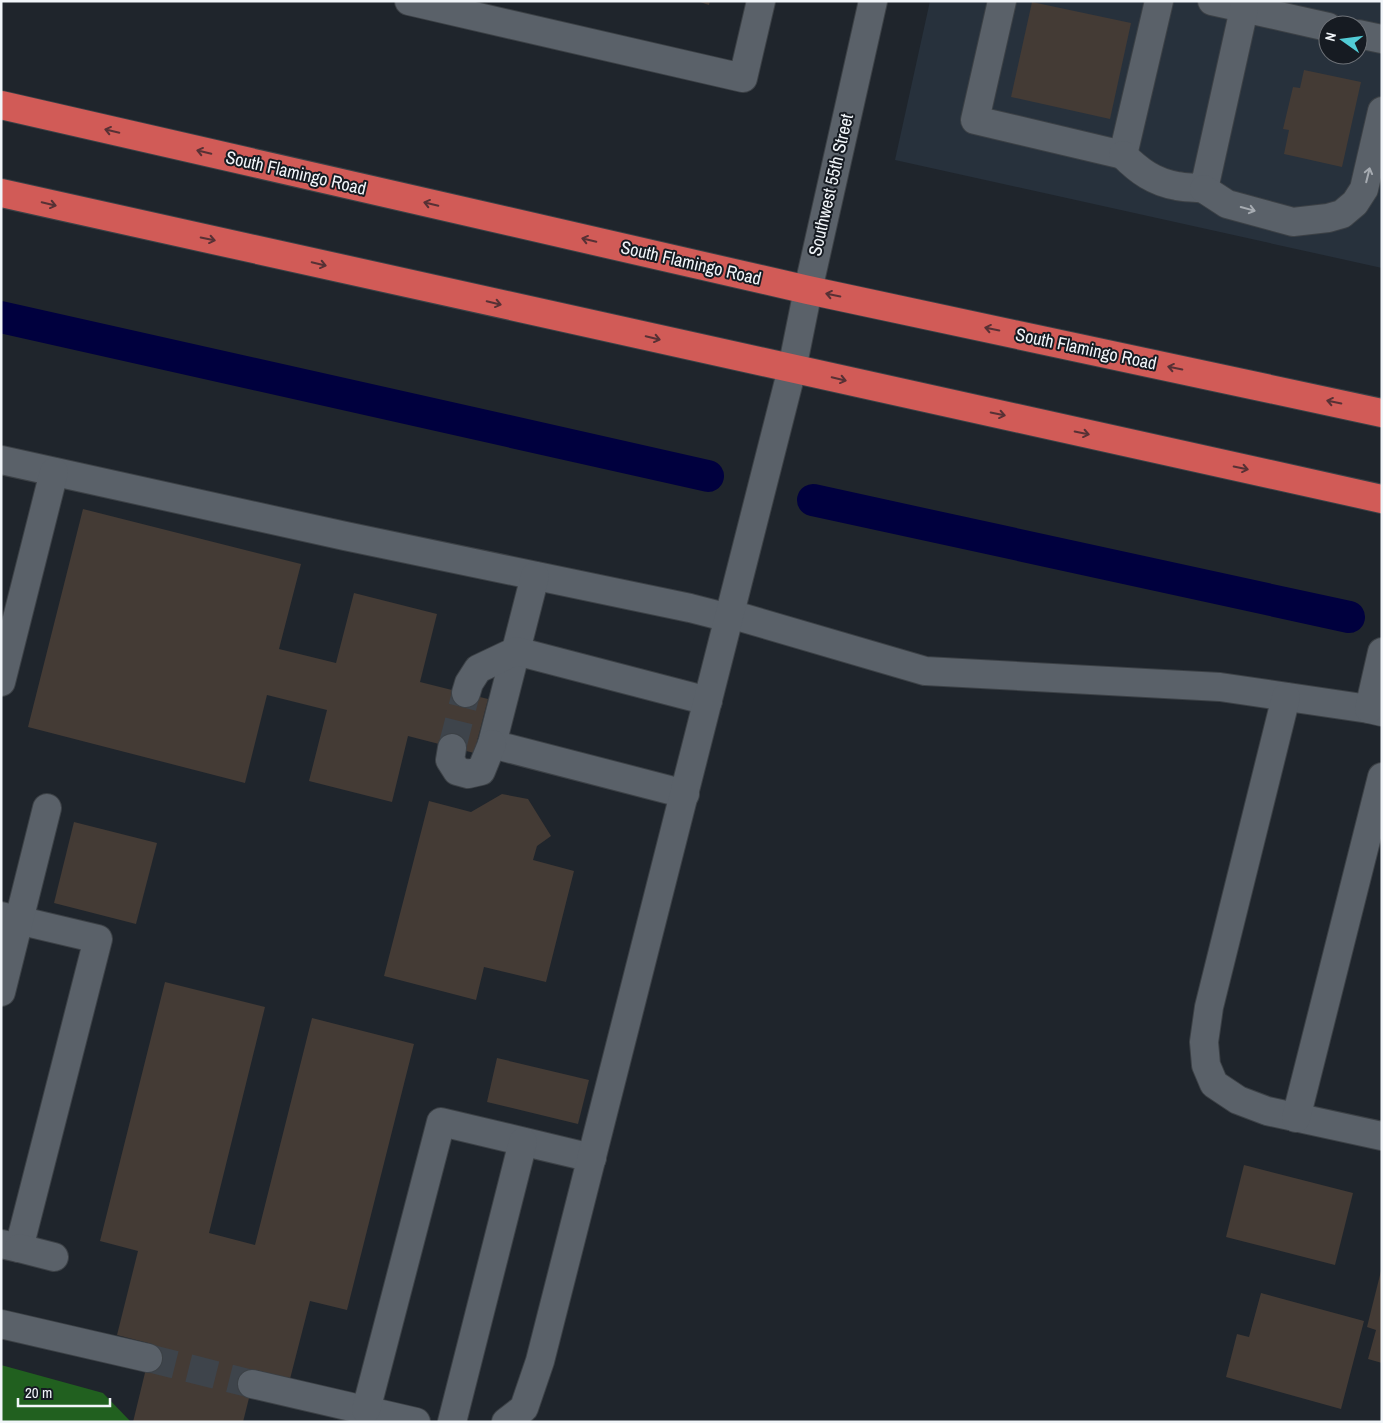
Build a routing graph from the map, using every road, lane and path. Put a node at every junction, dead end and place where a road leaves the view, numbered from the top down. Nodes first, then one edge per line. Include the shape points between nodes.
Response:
1 (409, 1) edge
2 (760, 1) edge
3 (873, 1) edge
4 (1002, 1) edge
5 (1159, 1) edge
6 (1212, 1) edge
7 (1244, 9) junction
8 (1318, 25) edge
9 (1368, 36) edge
10 (1382, 39) edge
11 (1, 105) edge
12 (1382, 111) edge
13 (1123, 156) junction
14 (1204, 189) junction
15 (1, 193) edge
16 (808, 290) junction
17 (792, 369) junction
18 (1382, 413) edge
19 (1, 460) edge
20 (54, 472) junction
21 (1382, 499) edge
22 (535, 576) junction
23 (729, 616) junction
24 (516, 651) junction
25 (1382, 652) edge
26 (1, 682) edge
27 (466, 693) tunnel mouth
28 (1286, 697) junction
29 (708, 701) junction
30 (1375, 710) edge
31 (492, 744) junction
32 (452, 748) tunnel mouth
33 (1382, 777) edge
34 (684, 794) junction
35 (47, 808) dead end
36 (10, 918) edge
37 (1, 992) edge
38 (1296, 1118) junction
39 (1382, 1136) edge
40 (524, 1142) junction
41 (592, 1158) junction
42 (10, 1246) edge
43 (54, 1257) dead end
44 (1, 1324) edge
45 (148, 1358) tunnel mouth
46 (252, 1384) tunnel mouth
47 (366, 1410) junction
48 (416, 1422) edge
49 (452, 1422) edge
50 (506, 1422) edge

1 - 2 street via 743,78
3 - 16 street, Southwest 55th Street
4 - 13 street via 976,120
5 - 13 street
6 - 7 street
7 - 8 street
7 - 14 street
9 - 10 street
16 -> 11 highway, South Flamingo Road
14 -> 12 street via 1227,204 1293,222 1342,214 1355,204 1364,189
13 - 14 street via 1150,178
15 -> 17 highway
16 - 17 street, Southwest 55th Street
18 -> 16 highway, South Flamingo Road
17 -> 21 highway
17 - 23 street, Southwest 55th Street
19 - 20 street
20 - 22 street
20 - 26 street
22 - 23 street
22 - 24 street
23 - 28 street via 925,672 1220,687
23 - 29 street, Southwest 55th Street
24 - 27 street via 478,669
24 - 29 street
24 - 31 street
25 - 30 street
28 - 30 street
28 - 38 street via 1209,1007 1204,1042 1206,1065 1214,1084 1238,1100
29 - 34 street, Southwest 55th Street
31 - 32 street via 481,771 468,774 457,771 450,760
31 - 34 street
33 - 38 street
34 - 41 street, Southwest 55th Street
35 - 36 street
36 - 37 street
36 - 42 street via 98,939
38 - 39 street
40 - 41 street
40 - 47 street via 441,1122
40 - 49 street
41 - 50 street, Southwest 55th Street via 540,1361 524,1408
42 - 43 street
44 - 45 street
46 - 47 street
47 - 48 street

